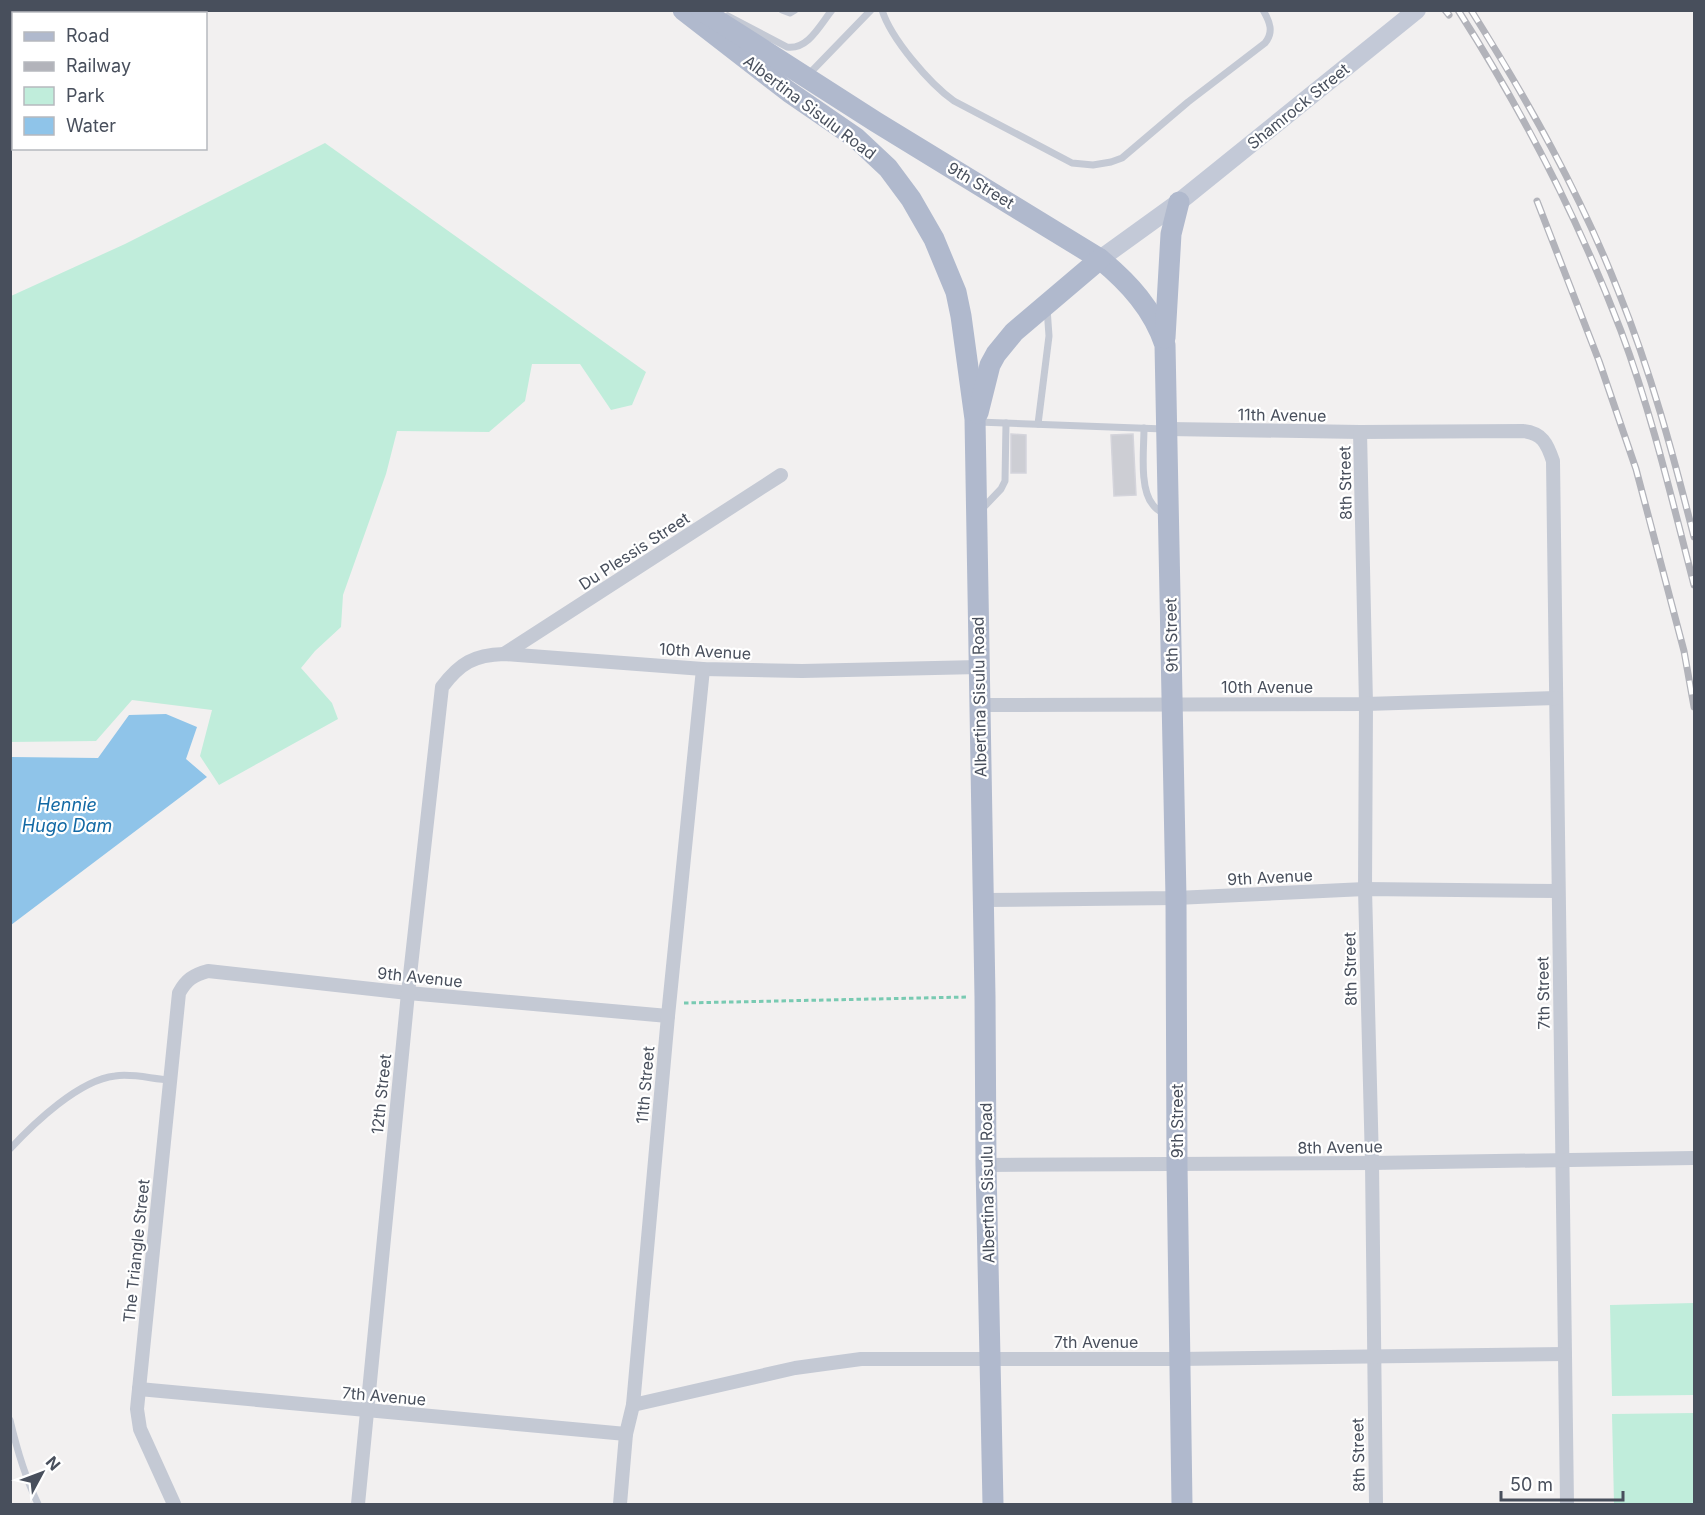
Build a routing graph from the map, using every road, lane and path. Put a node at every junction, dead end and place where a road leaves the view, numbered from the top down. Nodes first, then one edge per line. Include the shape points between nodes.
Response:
1 (683, 10) edge
2 (701, 10) edge
3 (717, 10) edge
4 (782, 10) edge
5 (795, 10) edge
6 (832, 10) edge
7 (871, 10) edge
8 (882, 10) edge
9 (1263, 10) edge
10 (1417, 10) edge
11 (806, 77) junction
12 (789, 92) junction
13 (1179, 202) junction
14 (1100, 259) junction
15 (1047, 304) junction
16 (1165, 345) junction
17 (975, 420) junction
18 (1006, 423) junction
19 (1038, 424) junction
20 (1144, 428) junction
21 (1168, 429) junction
22 (1360, 432) junction
23 (781, 475) dead end
24 (1553, 480) joint
25 (976, 515) junction
26 (1169, 518) junction
27 (504, 654) junction
28 (979, 667) junction
29 (703, 669) junction
30 (442, 687) joint
31 (1556, 698) junction
32 (1171, 704) junction
33 (1366, 704) junction
34 (979, 705) junction
35 (1365, 889) junction
36 (1558, 891) junction
37 (1176, 898) junction
38 (983, 900) junction
39 (179, 993) joint
40 (408, 993) junction
41 (985, 997) junction
42 (669, 1010) junction
43 (170, 1080) junction
44 (10, 1149) edge
45 (1695, 1158) edge
46 (1562, 1159) junction
47 (1372, 1163) junction
48 (986, 1165) junction
49 (1177, 1165) junction
50 (1565, 1354) junction
51 (1374, 1356) junction
52 (990, 1359) junction
53 (1179, 1359) junction
54 (139, 1389) junction
55 (633, 1405) junction
56 (367, 1412) junction
57 (10, 1420) edge
58 (626, 1434) junction
59 (38, 1504) edge
60 (174, 1504) edge
61 (358, 1504) edge
62 (620, 1504) edge
63 (993, 1504) edge
64 (1182, 1504) edge
65 (1376, 1504) edge
66 (1567, 1504) edge

1 - 12 main road, Albertina Sisulu Road
2 - 11 main road, 9th Street
3 - 6 lane via 793,48 806,43
4 - 5 lane
7 - 11 lane
8 - 9 lane via 901,44 944,94 1065,160 1086,166 1122,158 1265,43 1271,29
10 - 13 street, Shamrock Street
11 - 12 lane
11 - 14 main road, 9th Street
12 - 17 main road, Albertina Sisulu Road via 873,152 900,182 924,219 956,292
13 - 14 street, Shamrock Street
13 - 16 main road via 1171,234
14 - 15 main road
14 - 16 main road, 9th Street via 1139,297 1155,320
15 - 17 main road via 1014,332 996,354
15 - 19 lane via 1049,336
16 - 21 main road, 9th Street
17 - 18 lane, 11th Avenue
17 - 25 main road, Albertina Sisulu Road
18 - 19 lane, 11th Avenue
18 - 25 lane via 1005,481
19 - 20 lane, 11th Avenue
20 - 21 lane, 11th Avenue
20 - 26 lane via 1146,494 1153,506
21 - 22 street, 11th Avenue
21 - 26 main road, 9th Street
22 - 24 street, 11th Avenue via 1533,432 1549,449
22 - 33 street, 8th Street
23 - 27 street, Du Plessis Street
24 - 31 street, 7th Street
25 - 28 main road, Albertina Sisulu Road
26 - 32 main road, 9th Street
27 - 29 street, 10th Avenue
27 - 30 street, 10th Avenue via 464,663
28 - 29 street, 10th Avenue
28 - 34 main road, Albertina Sisulu Road
29 - 42 street, 11th Street
30 - 40 street, 12th Street
31 - 33 street, 10th Avenue
31 - 36 street, 7th Street
32 - 33 street, 10th Avenue
32 - 34 street, 10th Avenue
32 - 37 main road, 9th Street
33 - 35 street, 8th Street
34 - 38 main road, Albertina Sisulu Road
35 - 36 street, 9th Avenue
35 - 37 street, 9th Avenue
35 - 47 street, 8th Street
36 - 46 street, 7th Street
37 - 38 street, 9th Avenue
37 - 49 main road, 9th Street
38 - 41 main road, Albertina Sisulu Road
39 - 40 street, 9th Avenue via 195,974 208,971
39 - 43 street, The Triangle Street
40 - 42 street, 9th Avenue
40 - 56 street, 12th Street
41 - 42 path
41 - 48 main road, Albertina Sisulu Road
42 - 55 street, 11th Street
43 - 44 lane via 126,1076 99,1080 32,1124
43 - 54 street, The Triangle Street
45 - 46 street, 8th Avenue
46 - 47 street, 8th Avenue
46 - 50 street, 7th Street
47 - 49 street, 8th Avenue
47 - 51 street, 8th Street
48 - 49 street, 8th Avenue
48 - 52 main road, Albertina Sisulu Road
49 - 53 main road, 9th Street
50 - 51 street, 7th Avenue
50 - 66 street, 7th Street
51 - 53 street, 7th Avenue
51 - 65 street, 8th Street
52 - 53 street, 7th Avenue
52 - 55 street, 7th Avenue via 887,1358 837,1362
52 - 63 main road, Albertina Sisulu Road
53 - 64 main road, 9th Street
54 - 56 street, 7th Avenue
54 - 60 street, The Triangle Street via 140,1429
55 - 58 street, 11th Street
56 - 58 street, 7th Avenue
56 - 61 street, 12th Street
57 - 59 lane via 16,1448
58 - 62 street, 11th Street

